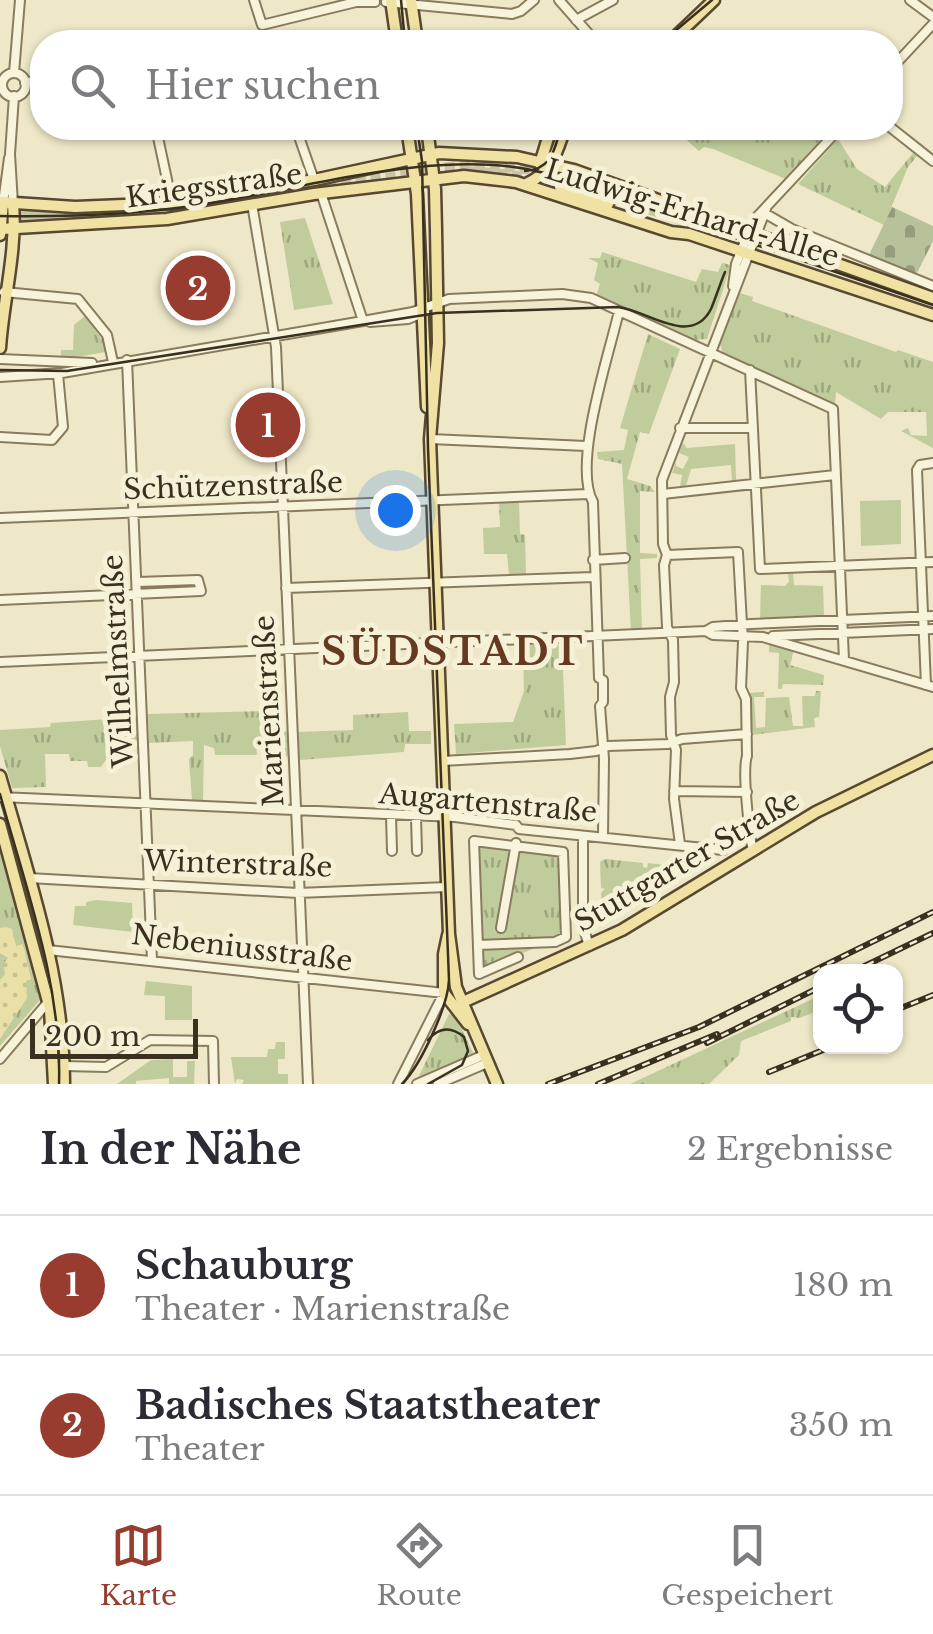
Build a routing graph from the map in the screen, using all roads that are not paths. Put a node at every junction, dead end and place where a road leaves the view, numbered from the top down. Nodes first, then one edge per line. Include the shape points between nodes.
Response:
1 (20, 0) edge
2 (254, 0) edge
3 (534, 0) edge
4 (559, 0) edge
5 (613, 0) edge
6 (714, 0) edge
7 (910, 0) edge
8 (374, 2) edge
9 (390, 2) edge
10 (412, 3) edge
11 (576, 20) junction
12 (933, 21) edge
13 (684, 27) junction
14 (395, 30) edge
15 (415, 30) edge
16 (585, 30) edge
17 (679, 30) edge
18 (681, 30) edge
19 (903, 55) edge
20 (14, 73) junction
21 (2, 79) edge
22 (30, 82) edge
23 (25, 83) junction
24 (14, 96) junction
25 (903, 138) edge
26 (159, 140) edge
27 (300, 140) edge
28 (410, 140) edge
29 (428, 140) edge
30 (549, 140) edge
31 (558, 140) edge
32 (829, 140) edge
33 (431, 155) junction
34 (413, 160) junction
35 (933, 161) edge
36 (546, 162) junction
37 (574, 170) junction
38 (434, 178) junction
39 (314, 180) junction
40 (415, 181) junction
41 (540, 184) junction
42 (591, 184) tunnel mouth
43 (558, 191) junction
44 (321, 192) junction
45 (5, 203) edge
46 (172, 203) junction
47 (252, 204) junction
48 (766, 211) junction
49 (728, 224) junction
50 (4, 230) edge
51 (751, 232) junction
52 (744, 252) junction
53 (933, 286) edge
54 (4, 292) junction
55 (933, 298) edge
56 (436, 302) junction
57 (620, 311) junction
58 (933, 315) edge
59 (420, 317) junction
60 (364, 321) junction
61 (438, 324) junction
62 (275, 336) junction
63 (0, 348) edge
64 (709, 352) junction
65 (0, 360) edge
66 (127, 360) junction
67 (110, 363) junction
68 (750, 370) junction
69 (58, 374) junction
70 (0, 377) edge
71 (429, 418) junction
72 (680, 428) junction
73 (751, 428) junction
74 (0, 437) edge
75 (430, 439) junction
76 (586, 446) junction
77 (933, 463) edge
78 (836, 475) junction
79 (756, 484) junction
80 (588, 494) junction
81 (663, 494) junction
82 (431, 500) junction
83 (284, 506) junction
84 (134, 512) junction
85 (0, 518) edge
86 (667, 555) junction
87 (625, 558) dead end
88 (593, 560) junction
89 (922, 562) junction
90 (933, 562) edge
91 (840, 566) junction
92 (594, 576) junction
93 (137, 582) junction
94 (434, 582) junction
95 (286, 588) junction
96 (138, 594) junction
97 (0, 600) edge
98 (928, 616) edge
99 (842, 620) junction
100 (741, 625) junction
101 (929, 630) edge
102 (706, 631) junction
103 (669, 633) junction
104 (842, 634) junction
105 (596, 636) junction
106 (742, 636) junction
107 (764, 637) junction
108 (439, 644) junction
109 (288, 651) junction
110 (140, 656) junction
111 (844, 660) junction
112 (0, 662) edge
113 (930, 686) edge
114 (746, 734) junction
115 (674, 742) junction
116 (602, 749) junction
117 (933, 756) edge
118 (442, 761) junction
119 (0, 776) edge
120 (674, 791) junction
121 (747, 792) junction
122 (3, 796) edge
123 (147, 803) junction
124 (296, 810) junction
125 (392, 816) junction
126 (416, 818) junction
127 (444, 818) junction
128 (0, 824) edge
129 (583, 836) junction
130 (603, 836) junction
131 (516, 844) junction
132 (680, 844) junction
133 (417, 850) dead end
134 (723, 850) dead end
135 (392, 851) dead end
136 (753, 851) junction
137 (29, 878) junction
138 (150, 883) junction
139 (447, 887) junction
140 (298, 892) junction
141 (500, 928) dead end
142 (448, 934) junction
143 (478, 945) junction
144 (589, 946) junction
145 (48, 950) junction
146 (35, 953) junction
147 (518, 957) dead end
148 (152, 960) junction
149 (302, 977) junction
150 (444, 993) junction
151 (48, 1002) junction
152 (461, 1006) junction
153 (26, 1032) junction
154 (54, 1032) junction
155 (486, 1059) junction
156 (0, 1060) edge
157 (64, 1066) junction
158 (54, 1084) edge
159 (64, 1084) edge
160 (214, 1084) edge
161 (308, 1084) edge
162 (398, 1084) edge
163 (417, 1084) edge
164 (438, 1084) edge
165 (497, 1084) edge

1 - 20 street
2 - 8 street via 262,26
3 - 10 street via 517,13
4 - 11 street
5 - 11 street
6 - 13 main road
7 - 12 street
9 - 10 street
9 - 14 main road
10 - 15 main road
11 - 16 street
12 - 19 street
13 - 17 main road
13 - 18 main road
20 - 21 street
20 - 23 street
21 - 24 street via 3,90
22 - 23 street
23 - 24 street
24 - 45 street
25 - 35 street
26 - 46 street
27 - 39 street
28 - 34 main road
29 - 33 main road
30 - 36 main road
31 - 36 main road
32 - 48 street
33 - 34 main road, Kriegsstraße
33 - 36 main road, Ludwig-Erhard-Allee
33 - 38 main road
34 - 39 main road, Kriegsstraße
34 - 40 main road
36 - 37 main road, Ludwig-Erhard-Allee
36 - 41 main road
37 - 43 main road via 556,177
37 - 49 main road, Ludwig-Erhard-Allee
38 - 40 main road, Kriegsstraße
38 - 41 main road, Ludwig-Erhard-Allee
38 - 56 main road
39 - 46 main road, Kriegsstraße
40 - 44 main road, Kriegsstraße
40 - 59 main road
41 - 43 main road, Ludwig-Erhard-Allee
42 - 49 main road
43 - 52 main road, Ludwig-Erhard-Allee
44 - 47 main road, Kriegsstraße
44 - 60 street
45 - 46 main road, Kriegsstraße
45 - 50 main road
47 - 50 main road, Kriegsstraße via 147,221
47 - 62 street, Marienstraße
48 - 51 street
48 - 53 street via 792,229
49 - 51 main road, Ludwig-Erhard-Allee
50 - 54 main road via 11,264
51 - 52 street
51 - 55 main road, Ludwig-Erhard-Allee
52 - 58 main road, Ludwig-Erhard-Allee
52 - 64 street
54 - 63 main road
54 - 67 street via 76,298 107,335
56 - 57 street via 568,294
56 - 59 street
56 - 61 main road
57 - 64 street
57 - 76 street
59 - 60 street
59 - 61 street
59 - 71 main road
60 - 62 street
61 - 71 main road
62 - 66 street
62 - 83 street, Marienstraße
64 - 68 street
64 - 72 street
65 - 67 street
66 - 67 street
66 - 84 street, Wilhelmstraße
67 - 69 street
68 - 73 street
68 - 78 street via 833,409
69 - 70 street
69 - 74 street via 63,427 52,440
71 - 75 main road
72 - 73 street
72 - 81 street via 665,466
73 - 79 street
75 - 76 street
75 - 82 main road
76 - 80 street
77 - 89 street via 918,467
78 - 79 street
78 - 91 street
79 - 81 street
79 - 91 street via 760,568
80 - 82 street, Schützenstraße
80 - 88 street
81 - 86 street
82 - 83 street, Schützenstraße
82 - 94 main road
83 - 84 street, Schützenstraße
83 - 95 street, Marienstraße
84 - 85 street, Schützenstraße
84 - 93 street, Wilhelmstraße
86 - 100 street via 738,552
86 - 103 street
87 - 88 street
88 - 92 street
89 - 90 street
89 - 91 street
89 - 98 street
91 - 99 street
92 - 94 street
92 - 105 street
93 - 96 street, Wilhelmstraße
93 - 96 street via 201,583 200,592
94 - 95 street
94 - 108 main road
95 - 109 street, Marienstraße
96 - 97 street
96 - 110 street, Wilhelmstraße
98 - 99 street
98 - 101 street
99 - 100 street
99 - 104 street
100 - 102 street
100 - 106 street
101 - 104 street
101 - 113 street
102 - 103 street
102 - 106 street
103 - 105 street
103 - 115 street
104 - 107 street
104 - 111 street
105 - 108 street
105 - 116 street
106 - 107 street
106 - 114 street
107 - 111 street
108 - 109 street
108 - 118 main road
109 - 110 street
109 - 124 street, Marienstraße
110 - 112 street
110 - 123 street, Wilhelmstraße
111 - 113 street
114 - 115 street
114 - 121 street
115 - 116 street
115 - 120 street
116 - 118 street
116 - 130 street
117 - 136 main road, Stuttgarter Straße via 833,802
118 - 127 main road
119 - 122 main road
120 - 121 street
120 - 132 street
121 - 136 street
122 - 123 street, Augartenstraße
122 - 137 main road
123 - 124 street, Augartenstraße
123 - 138 street, Wilhelmstraße
124 - 125 street, Augartenstraße
124 - 140 street, Marienstraße
125 - 126 street, Augartenstraße
125 - 135 street
126 - 127 street, Augartenstraße
126 - 133 street
127 - 129 street, Augartenstraße
127 - 139 main road
128 - 146 main road
129 - 130 street, Augartenstraße
129 - 144 street
130 - 132 street, Augartenstraße
131 - 141 street
131 - 143 street via 474,842
131 - 143 street via 563,852 566,937
132 - 134 street, Augartenstraße
136 - 144 main road, Stuttgarter Straße
137 - 138 street, Winterstraße
137 - 145 main road
138 - 140 street, Winterstraße
138 - 148 street, Wilhelmstraße
139 - 140 street, Winterstraße
139 - 142 main road
140 - 149 street, Marienstraße
142 - 150 main road
142 - 152 main road
143 - 147 street via 479,974
144 - 152 main road, Stuttgarter Straße
145 - 146 main road, Nebeniusstraße
145 - 148 street, Nebeniusstraße
145 - 157 main road
146 - 151 main road
148 - 149 street, Nebeniusstraße
149 - 150 street, Nebeniusstraße
149 - 161 street, Marienstraße
150 - 152 main road
150 - 162 street
151 - 153 street
151 - 154 main road
152 - 155 main road
153 - 154 street via 40,1026
153 - 156 street
154 - 158 main road
155 - 163 street
155 - 164 street
155 - 165 main road
157 - 159 main road
157 - 160 street via 106,1067 150,1040 214,1041

